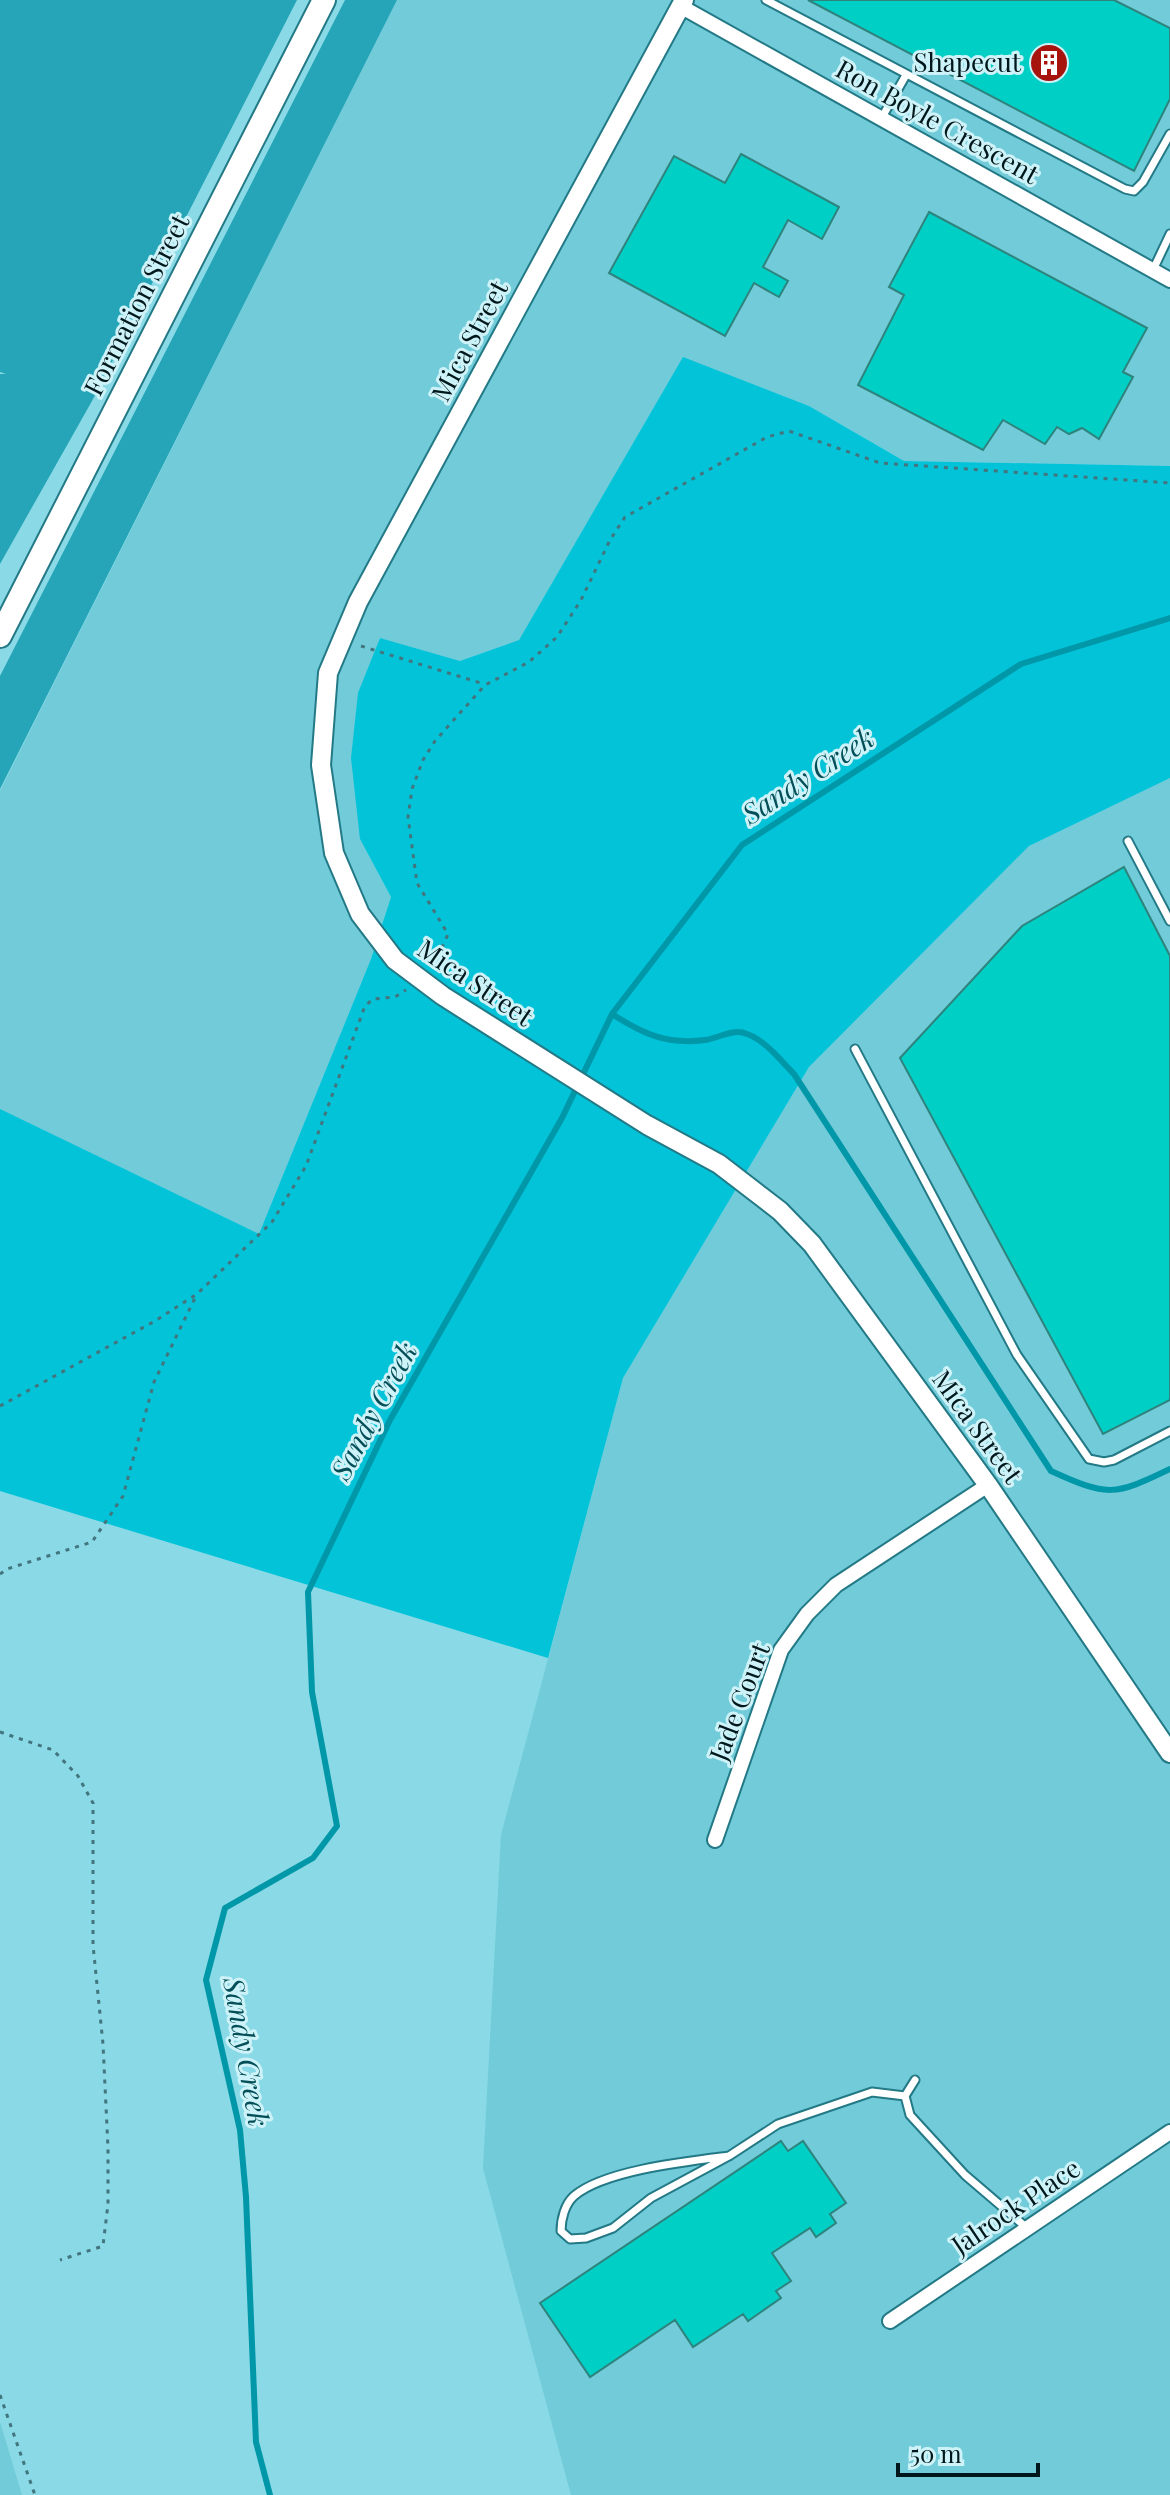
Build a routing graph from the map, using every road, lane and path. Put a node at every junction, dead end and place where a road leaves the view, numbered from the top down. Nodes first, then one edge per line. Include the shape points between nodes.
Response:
1 (324, 0) edge
2 (766, 0) edge
3 (682, 3) edge
4 (906, 75) junction
5 (881, 119) junction
6 (1170, 134) edge
7 (1170, 234) edge
8 (1153, 270) junction
9 (1170, 280) edge
10 (1170, 483) edge
11 (0, 636) edge
12 (343, 639) junction
13 (485, 685) junction
14 (1128, 841) dead end
15 (1170, 921) edge
16 (418, 977) junction
17 (855, 1049) dead end
18 (197, 1294) junction
19 (0, 1406) edge
20 (1170, 1431) edge
21 (988, 1485) junction
22 (0, 1574) edge
23 (0, 1732) edge
24 (1170, 1753) edge
25 (715, 1840) dead end
26 (915, 2080) dead end
27 (905, 2096) junction
28 (1170, 2132) edge
29 (729, 2156) junction
30 (1027, 2228) junction
31 (60, 2260) dead end
32 (890, 2321) dead end
33 (0, 2395) edge
34 (35, 2495) edge

1 - 11 main road, Formation Street
2 - 4 lane
3 - 5 street, Ron Boyle Crescent
3 - 12 street, Mica Street via 358,602
4 - 5 lane
4 - 6 lane via 1125,189 1134,191 1143,182
5 - 8 street, Ron Boyle Crescent
7 - 8 lane
8 - 9 street, Ron Boyle Crescent
10 - 13 path via 880,463 789,431 767,437 625,517 557,637 529,662
12 - 13 path
12 - 16 street, Mica Street via 328,673 321,765 334,853 360,914 395,960
13 - 16 path via 435,741 412,789 408,817 417,883 448,934
14 - 15 lane
16 - 18 path via 395,997 373,999 365,1006 306,1166 272,1222
16 - 21 street, Mica Street via 647,1125 719,1164 780,1211 820,1256
17 - 20 lane via 1017,1355 1089,1459 1114,1460
18 - 19 path
18 - 22 path via 154,1382 123,1496 92,1542
21 - 24 street, Mica Street
21 - 25 street, Jade Court via 836,1585 807,1614 781,1650
23 - 31 path via 53,1750 78,1776 93,1803 93,1945 103,2044 108,2204 103,2246
26 - 27 lane
27 - 29 lane via 872,2092 778,2124
27 - 30 lane via 910,2115 965,2175
28 - 30 street, Jalrock Place
29 - 29 lane via 662,2165 597,2183 572,2197 561,2231 570,2239 613,2228 651,2198
30 - 32 street, Jalrock Place
33 - 34 path

